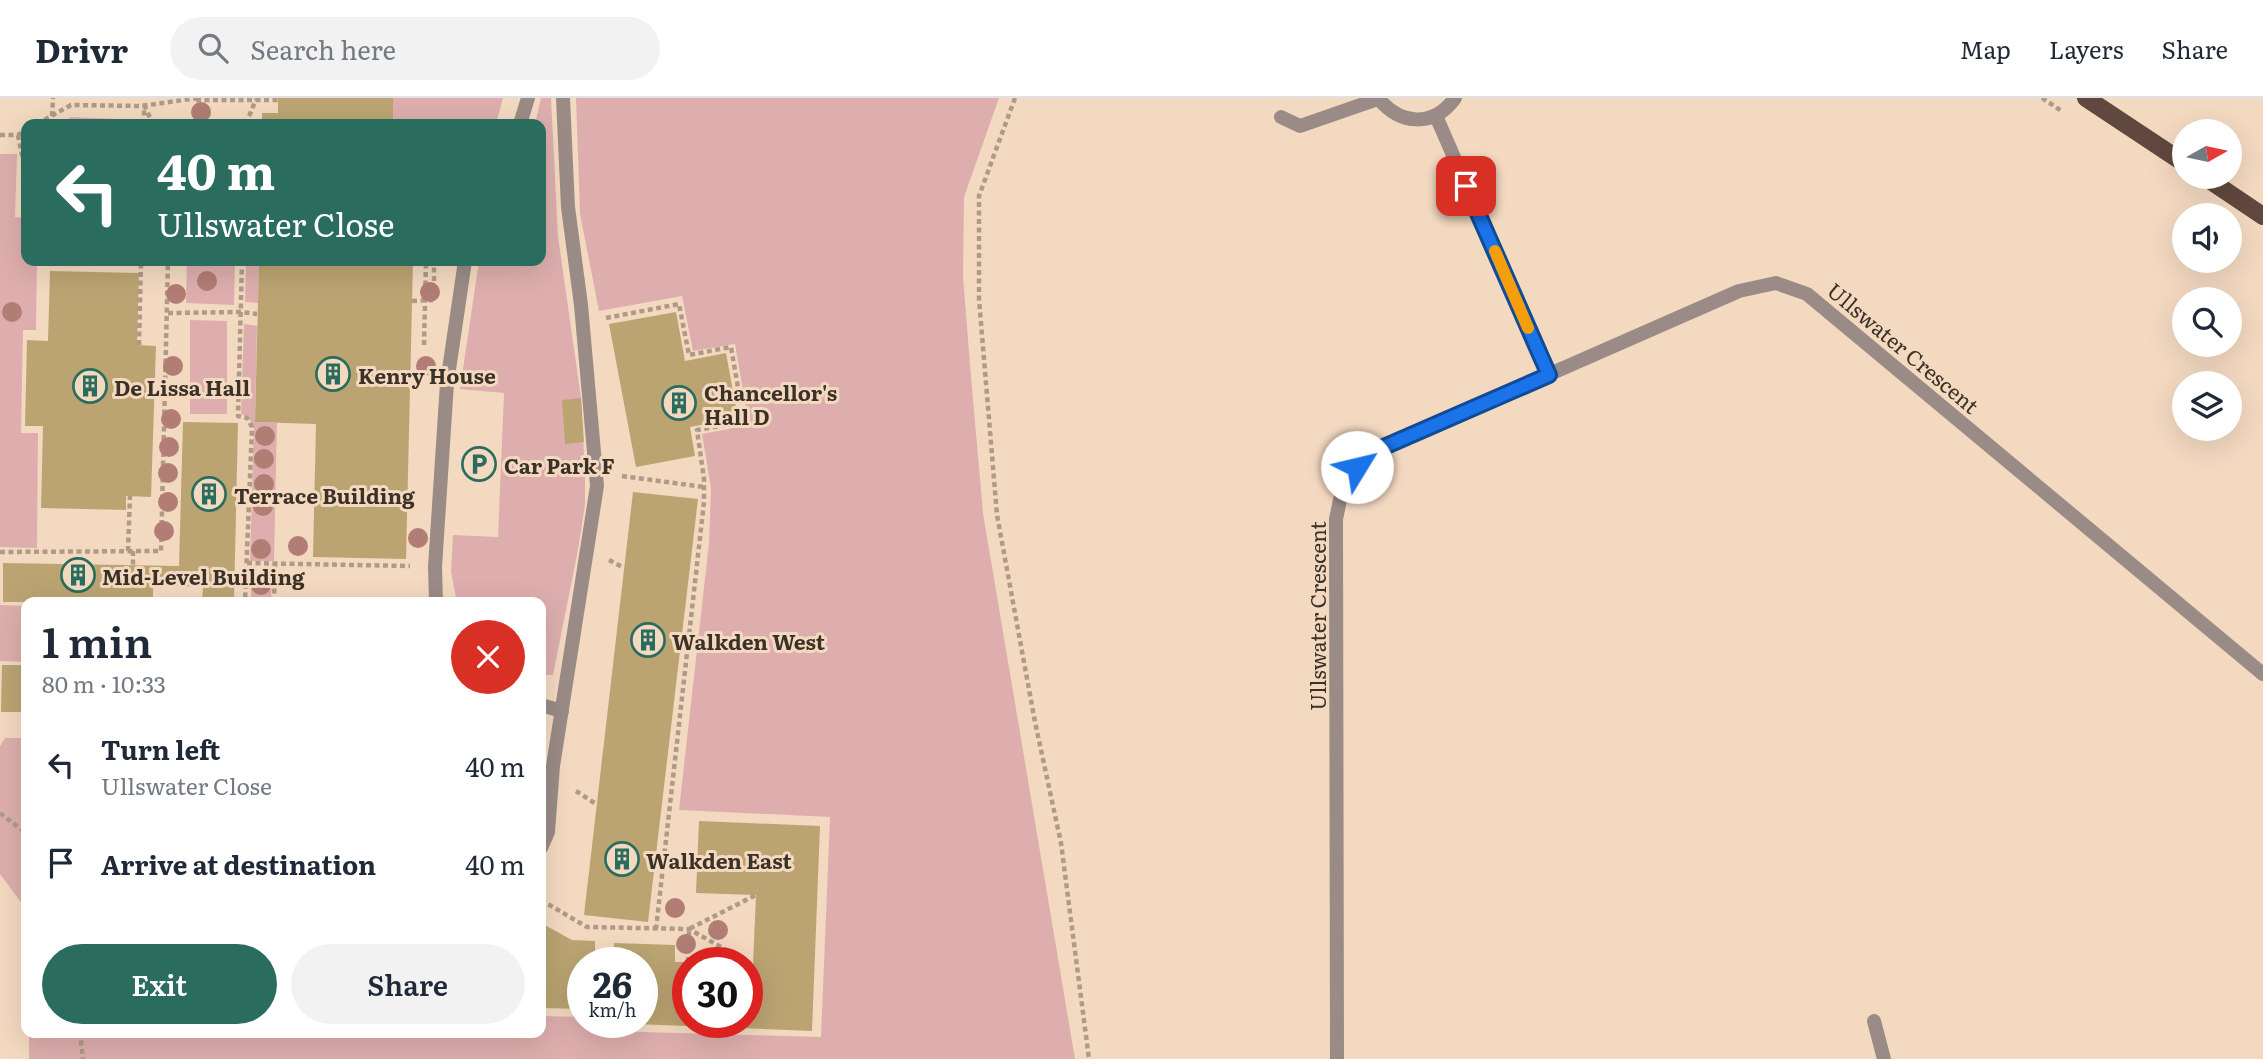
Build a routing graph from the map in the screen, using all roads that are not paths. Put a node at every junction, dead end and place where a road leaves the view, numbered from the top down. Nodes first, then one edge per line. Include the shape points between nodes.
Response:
1 (528, 98) edge
2 (563, 98) edge
3 (1455, 98) edge
4 (2086, 98) edge
5 (1378, 99) edge
6 (1436, 116) junction
7 (1281, 117) dead end
8 (522, 119) edge
9 (2172, 155) edge
10 (2223, 189) edge
11 (2263, 216) edge
12 (464, 266) edge
13 (1549, 375) junction
14 (436, 597) edge
15 (2263, 674) edge
16 (546, 706) edge
17 (562, 710) junction
18 (546, 837) edge
19 (1874, 1021) dead end
20 (1336, 1059) edge
21 (1884, 1059) edge

1 - 8 street
2 - 17 street via 568,206 597,486
3 - 6 street
4 - 9 main road
5 - 6 street via 1406,120
5 - 7 street via 1300,126
6 - 13 street
10 - 11 main road
12 - 14 street via 447,383
13 - 15 street, Ullswater Crescent via 1739,291 1776,283 1807,295
13 - 20 street, Ullswater Crescent via 1370,453 1343,481 1336,519
16 - 17 street
17 - 18 street
19 - 21 street

